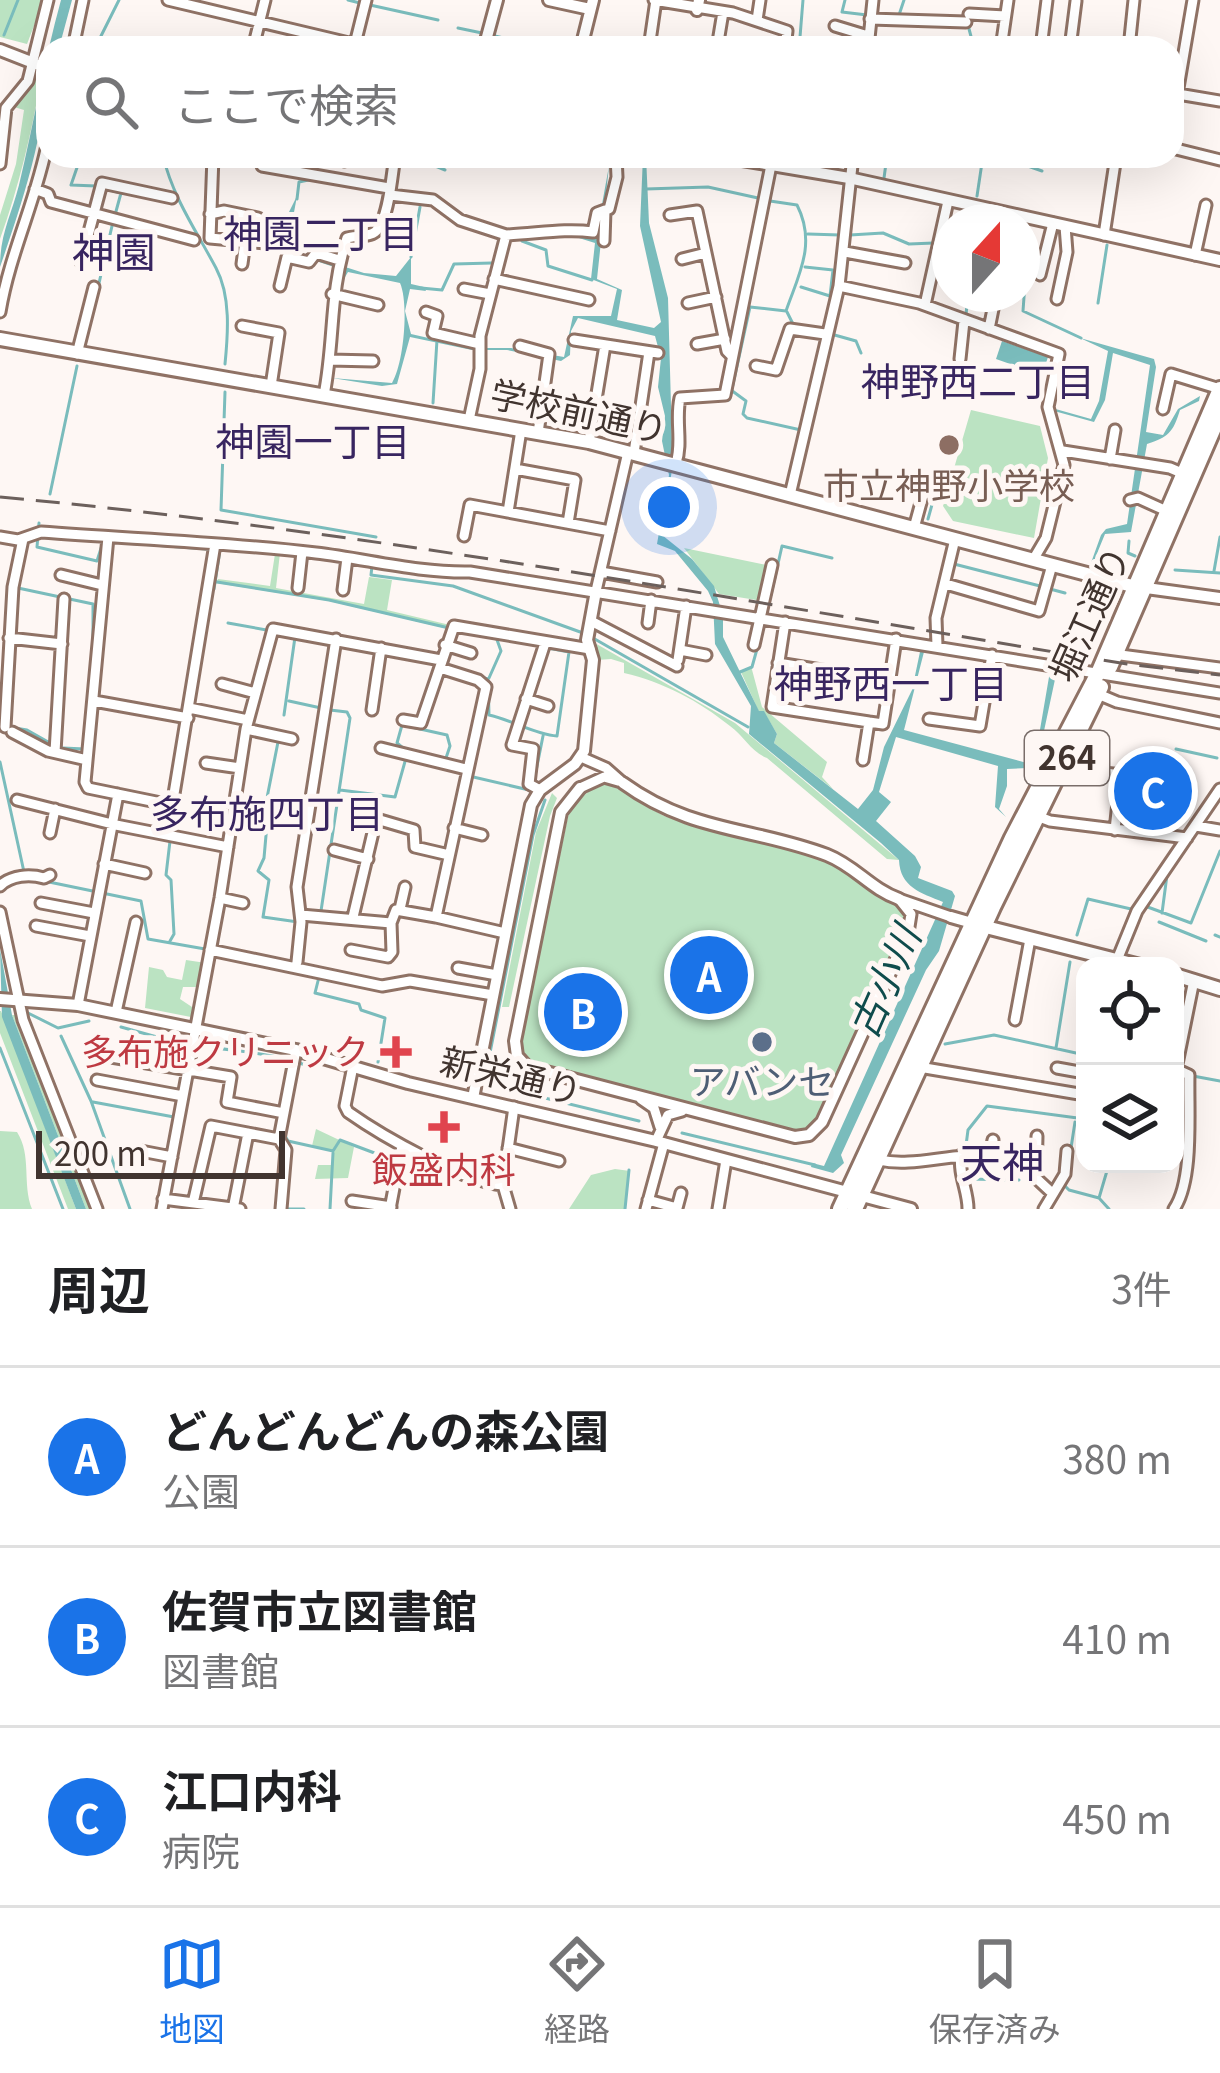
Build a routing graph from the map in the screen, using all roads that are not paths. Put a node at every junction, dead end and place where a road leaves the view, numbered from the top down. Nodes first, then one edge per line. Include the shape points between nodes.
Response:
1 (48, 0) edge
2 (83, 0) edge
3 (168, 0) edge
4 (265, 0) edge
5 (366, 0) edge
6 (497, 0) edge
7 (549, 0) edge
8 (760, 0) edge
9 (873, 0) edge
10 (1008, 0) edge
11 (1047, 0) edge
12 (1134, 0) edge
13 (1193, 0) edge
14 (659, 1) edge
15 (1076, 1) edge
16 (592, 4) edge
17 (698, 5) edge
18 (723, 12) junction
19 (1005, 16) junction
20 (870, 19) junction
21 (757, 20) junction
22 (259, 24) junction
23 (835, 26) dead end
24 (38, 36) edge
25 (77, 36) edge
26 (256, 36) edge
27 (311, 36) edge
28 (357, 36) edge
29 (487, 36) edge
30 (584, 36) edge
31 (652, 36) edge
32 (719, 36) edge
33 (786, 36) edge
34 (856, 36) edge
35 (869, 36) edge
36 (1002, 36) edge
37 (1042, 36) edge
38 (1072, 36) edge
39 (1130, 36) edge
40 (36, 44) edge
41 (1184, 47) edge
42 (0, 50) edge
43 (31, 62) junction
44 (36, 64) edge
45 (1184, 151) edge
46 (1220, 160) edge
47 (0, 164) edge
48 (41, 168) edge
49 (212, 168) edge
50 (274, 168) edge
51 (393, 168) edge
52 (617, 168) edge
53 (770, 168) edge
54 (789, 168) edge
55 (851, 168) edge
56 (1114, 168) edge
57 (849, 178) junction
58 (35, 189) junction
59 (389, 192) junction
60 (172, 198) dead end
61 (949, 201) junction
62 (1206, 205) dead end
63 (602, 212) junction
64 (210, 214) junction
65 (670, 214) dead end
66 (94, 216) junction
67 (258, 218) dead end
68 (1059, 225) junction
69 (506, 235) junction
70 (1104, 235) junction
71 (194, 240) dead end
72 (245, 241) junction
73 (604, 241) dead end
74 (276, 244) dead end
75 (845, 252) junction
76 (706, 254) junction
77 (1195, 255) junction
78 (682, 259) dead end
79 (1220, 260) edge
80 (81, 262) dead end
81 (905, 263) dead end
82 (242, 264) dead end
83 (339, 264) junction
84 (1040, 275) dead end
85 (494, 278) junction
86 (94, 286) dead end
87 (280, 286) dead end
88 (839, 286) junction
89 (464, 289) dead end
90 (490, 294) junction
91 (336, 295) junction
92 (716, 297) junction
93 (1057, 298) dead end
94 (589, 300) dead end
95 (688, 303) dead end
96 (377, 305) dead end
97 (925, 305) junction
98 (0, 311) edge
99 (426, 312) dead end
100 (992, 312) edge
101 (964, 321) junction
102 (242, 326) dead end
103 (989, 329) junction
104 (825, 334) junction
105 (0, 339) edge
106 (725, 339) junction
107 (574, 340) dead end
108 (697, 344) dead end
109 (605, 345) junction
110 (520, 346) dead end
111 (480, 348) junction
112 (77, 353) junction
113 (732, 356) junction
114 (960, 359) dead end
115 (333, 360) junction
116 (373, 361) dead end
117 (756, 366) dead end
118 (271, 386) junction
119 (544, 386) junction
120 (559, 387) dead end
121 (1220, 389) edge
122 (324, 395) junction
123 (1163, 409) dead end
124 (1215, 412) edge
125 (469, 420) junction
126 (521, 430) junction
127 (1115, 430) dead end
128 (538, 433) junction
129 (589, 442) junction
130 (1063, 451) junction
131 (631, 452) junction
132 (1110, 459) junction
133 (676, 463) junction
134 (515, 469) junction
135 (1184, 475) junction
136 (922, 480) dead end
137 (790, 495) junction
138 (1134, 499) dead end
139 (508, 512) junction
140 (1168, 512) junction
141 (568, 523) junction
142 (914, 528) junction
143 (610, 531) junction
144 (464, 536) dead end
145 (0, 537) edge
146 (955, 538) junction
147 (22, 539) junction
148 (108, 540) junction
149 (214, 548) junction
150 (302, 552) junction
151 (347, 558) junction
152 (1033, 560) junction
153 (772, 565) dead end
154 (1052, 565) junction
155 (601, 572) junction
156 (61, 575) dead end
157 (657, 582) dead end
158 (102, 584) junction
159 (946, 584) junction
160 (298, 588) dead end
161 (1142, 588) junction
162 (343, 590) dead end
163 (596, 592) junction
164 (64, 598) dead end
165 (1220, 598) edge
166 (652, 600) junction
167 (686, 606) junction
168 (760, 618) junction
169 (591, 621) junction
170 (785, 622) junction
171 (648, 623) dead end
172 (9, 638) junction
173 (896, 639) junction
174 (336, 642) junction
175 (545, 643) junction
176 (62, 644) junction
177 (446, 645) junction
178 (754, 645) dead end
179 (938, 646) junction
180 (590, 649) junction
181 (381, 651) junction
182 (470, 653) dead end
183 (1112, 653) junction
184 (706, 655) dead end
185 (992, 655) junction
186 (678, 659) junction
187 (778, 663) junction
188 (440, 664) junction
189 (1220, 668) edge
190 (1103, 672) junction
191 (889, 681) junction
192 (222, 684) dead end
193 (256, 693) junction
194 (1220, 693) edge
195 (1098, 694) junction
196 (526, 698) junction
197 (94, 701) junction
198 (548, 706) dead end
199 (372, 710) dead end
200 (191, 712) junction
201 (929, 719) dead end
202 (404, 720) dead end
203 (869, 722) junction
204 (1220, 723) edge
205 (247, 724) junction
206 (292, 739) dead end
207 (381, 748) dead end
208 (55, 752) junction
209 (1170, 759) dead end
210 (87, 760) junction
211 (863, 760) dead end
212 (585, 761) junction
213 (206, 763) dead end
214 (1064, 763) junction
215 (240, 768) junction
216 (466, 769) junction
217 (1121, 775) junction
218 (623, 783) junction
219 (580, 788) junction
220 (1220, 789) edge
221 (540, 790) junction
222 (118, 794) junction
223 (17, 800) dead end
224 (55, 809) junction
225 (234, 813) junction
226 (1036, 816) junction
227 (112, 822) junction
228 (307, 826) junction
229 (1196, 826) junction
230 (454, 828) junction
231 (1114, 830) junction
232 (1220, 830) edge
233 (50, 833) dead end
234 (482, 835) dead end
235 (1187, 838) junction
236 (228, 847) junction
237 (334, 850) dead end
238 (449, 855) junction
239 (368, 859) junction
240 (104, 864) junction
241 (145, 873) dead end
242 (50, 875) dead end
243 (0, 886) edge
244 (405, 886) dead end
245 (220, 898) junction
246 (899, 899) junction
247 (40, 903) dead end
248 (244, 903) dead end
249 (400, 909) junction
250 (0, 912) edge
251 (94, 913) junction
252 (936, 913) junction
253 (301, 915) junction
254 (353, 917) junction
255 (436, 917) junction
256 (951, 917) joint
257 (136, 922) dead end
258 (391, 923) junction
259 (978, 925) junction
260 (36, 926) dead end
261 (505, 933) junction
262 (908, 933) junction
263 (90, 936) junction
264 (1030, 938) junction
265 (211, 949) junction
266 (351, 950) dead end
267 (1105, 957) edge
268 (1118, 957) edge
269 (297, 962) dead end
270 (458, 968) dead end
271 (497, 975) junction
272 (1184, 977) edge
273 (1194, 980) junction
274 (1220, 989) edge
275 (493, 995) junction
276 (0, 999) edge
277 (18, 999) junction
278 (78, 1005) junction
279 (116, 1012) junction
280 (1015, 1020) dead end
281 (195, 1039) junction
282 (105, 1056) dead end
283 (295, 1057) junction
284 (1176, 1065) edge
285 (352, 1066) junction
286 (919, 1067) junction
287 (1057, 1068) dead end
288 (189, 1070) junction
289 (1076, 1071) edge
290 (1184, 1074) edge
291 (97, 1080) dead end
292 (630, 1094) junction
293 (1076, 1094) edge
294 (183, 1096) junction
295 (473, 1098) junction
296 (514, 1108) junction
297 (699, 1112) junction
298 (284, 1113) junction
299 (660, 1127) junction
300 (248, 1133) junction
301 (1036, 1136) dead end
302 (279, 1139) junction
303 (1184, 1139) edge
304 (993, 1140) dead end
305 (1187, 1140) junction
306 (660, 1142) junction
307 (402, 1146) junction
308 (508, 1148) junction
309 (141, 1151) dead end
310 (1067, 1151) dead end
311 (964, 1154) junction
312 (172, 1157) junction
313 (726, 1160) junction
314 (560, 1161) dead end
315 (872, 1165) junction
316 (503, 1185) junction
317 (1051, 1192) junction
318 (681, 1193) dead end
319 (853, 1198) edge
320 (352, 1201) dead end
321 (193, 1203) junction
322 (163, 1204) edge
323 (647, 1204) edge
324 (718, 1207) edge
325 (390, 1208) edge
326 (906, 1208) edge
327 (97, 1209) edge
328 (235, 1209) edge
329 (281, 1209) edge
330 (510, 1209) edge
331 (736, 1209) edge
332 (968, 1209) edge
333 (1044, 1209) edge
334 (1174, 1209) edge

1 - 24 street
2 - 25 street
3 - 22 street
4 - 22 street
5 - 28 street
6 - 29 street
7 - 16 street
8 - 21 street
9 - 20 street
10 - 19 street
11 - 37 street
12 - 39 street
13 - 41 street
14 - 17 street
14 - 31 street
15 - 38 street
16 - 30 street
17 - 18 street
18 - 21 street
18 - 32 street
19 - 20 street
19 - 36 street
20 - 35 street
21 - 33 street
22 - 26 street
22 - 27 street
23 - 34 street
40 - 43 street
42 - 43 street
43 - 44 street
43 - 47 street via 6,108
45 - 46 street
48 - 58 street
49 - 64 street
50 - 59 street
51 - 59 street
52 - 63 street
53 - 113 street
54 - 57 street
55 - 57 street
56 - 70 street
57 - 61 street
57 - 75 street
58 - 66 street
58 - 98 street
59 - 69 street via 434,200 460,220
59 - 83 street via 376,232 346,238
60 - 66 street via 101,183
61 - 68 street
61 - 97 street
62 - 77 street
63 - 69 street via 593,232
63 - 73 street
64 - 67 street
64 - 72 street via 210,238
65 - 76 street via 697,211
66 - 71 street
66 - 80 street
68 - 70 street
68 - 84 street
68 - 93 street via 1067,252
69 - 85 street
70 - 77 street
72 - 74 street
72 - 82 street
75 - 81 street
75 - 88 street
76 - 78 street
76 - 92 street
77 - 79 street
83 - 87 street via 287,257
83 - 91 street
85 - 90 street
85 - 94 street
86 - 112 street
88 - 97 street
88 - 104 street
89 - 90 street
90 - 111 street
91 - 96 street
91 - 115 street
92 - 95 street
92 - 106 street
97 - 101 street
99 - 111 street via 436,316 434,333
100 - 103 street
101 - 103 street
101 - 114 street
102 - 118 street via 279,333
103 - 130 street via 1059,354 1048,407
104 - 117 street via 790,329 776,370
104 - 137 street
105 - 112 main road, 学校前通り
106 - 108 street
106 - 113 street
107 - 109 street
109 - 129 street
109 - 131 street via 654,353
110 - 119 street via 548,358
111 - 125 street
112 - 118 main road, 学校前通り
113 - 133 street via 724,395 678,403
115 - 116 street
115 - 122 street
118 - 122 main road, 学校前通り
119 - 120 street
119 - 128 street
121 - 123 street via 1171,374
121 - 124 highway, 堀江通り / 264
122 - 125 main road, 学校前通り
124 - 135 highway, 堀江通り / 264
124 - 161 highway, 堀江通り / 264
125 - 126 main road, 学校前通り
126 - 128 main road, 学校前通り
126 - 134 street
127 - 132 street
128 - 129 main road, 学校前通り
129 - 131 main road, 学校前通り
130 - 132 street
130 - 152 street via 1046,538
131 - 133 main road, 学校前通り
131 - 143 street
132 - 135 street
133 - 137 main road, 学校前通り
134 - 139 street
134 - 141 street via 574,480
135 - 140 highway, 堀江通り / 264
136 - 142 street
137 - 142 main road, 学校前通り
138 - 140 street
139 - 141 street
139 - 144 street via 470,506
140 - 161 highway, 堀江通り / 264
141 - 143 street
142 - 146 main road, 学校前通り
143 - 155 street
145 - 147 street
146 - 152 main road, 学校前通り
146 - 159 street
147 - 148 street via 38,532
147 - 172 street
148 - 149 street
148 - 158 street
149 - 150 street
149 - 200 street
150 - 151 street
150 - 160 street
151 - 162 street
151 - 163 street
152 - 154 main road, 学校前通り
153 - 168 street
154 - 159 street via 1039,611
154 - 161 main road, 学校前通り
155 - 157 street
155 - 163 street
156 - 158 street
158 - 197 street
159 - 179 street
161 - 165 street
161 - 183 highway, 堀江通り / 264
163 - 166 street
163 - 169 street
164 - 176 street
166 - 167 street
166 - 171 street
167 - 168 street
167 - 186 street
168 - 170 street
168 - 178 street
169 - 180 street
169 - 186 street
170 - 173 street
170 - 187 street
172 - 176 street
172 - 208 street via 9,730
173 - 179 street
173 - 191 street
174 - 181 street
174 - 193 street via 272,631
174 - 228 street
175 - 177 street via 454,626
175 - 180 street
175 - 196 street
176 - 208 street
177 - 182 street
177 - 188 street
179 - 185 street
180 - 212 street
181 - 188 street
181 - 199 street
183 - 189 street
183 - 190 highway, 堀江通り / 264
184 - 186 street
185 - 190 street
185 - 201 street via 980,726
187 - 191 street
187 - 203 street via 772,707
188 - 202 street via 421,723
188 - 216 street via 486,687
190 - 194 street
190 - 195 highway, 堀江通り / 264
190 - 259 highway, 堀江通り / 264
191 - 203 street via 883,724
192 - 193 street
193 - 205 street
195 - 204 street
195 - 214 highway, 堀江通り / 264
196 - 198 street
196 - 221 street via 512,745 533,749 529,784
197 - 200 street
197 - 210 street
200 - 205 street
200 - 222 street via 173,800
203 - 211 street
205 - 206 street
205 - 215 street
207 - 216 street
208 - 210 street
209 - 217 street via 1165,780
210 - 222 street via 88,788
212 - 218 street
212 - 219 street
212 - 221 street
213 - 215 street
214 - 217 street
214 - 226 highway, 堀江通り / 264
215 - 225 street
216 - 230 street
217 - 231 street
218 - 219 street via 604,777
218 - 246 street via 670,813 830,856
219 - 292 street via 558,825 515,1049 533,1070
220 - 229 street
221 - 261 street
222 - 227 street
223 - 224 street
224 - 227 street
224 - 233 street
225 - 228 street
225 - 236 street
226 - 231 street
226 - 259 highway, 堀江通り / 264
227 - 236 street
227 - 240 street
228 - 253 street
229 - 232 street
229 - 235 street
230 - 234 street
230 - 238 street
231 - 235 street
235 - 268 street via 1137,910
236 - 245 street
237 - 239 street
238 - 239 street via 415,847 413,830 380,820
238 - 255 street
239 - 254 street
240 - 241 street
240 - 251 street
242 - 243 street
244 - 249 street
245 - 248 street
245 - 265 street
246 - 252 street
246 - 262 street via 910,914
247 - 251 street
249 - 255 street
249 - 258 street
250 - 277 street
251 - 263 street
252 - 256 street
252 - 262 street
253 - 254 street
253 - 269 street
254 - 258 street
255 - 261 street
256 - 259 street
257 - 279 street
258 - 266 street via 388,957
259 - 264 main road
259 - 286 highway, 264
259 - 315 highway, 264
260 - 263 street
261 - 271 street
262 - 297 street via 814,1132 794,1137
263 - 278 street
264 - 267 main road
264 - 280 street
265 - 275 street via 382,986 410,981
265 - 281 street
270 - 271 street
271 - 275 street
272 - 273 main road
273 - 274 main road
273 - 284 street
275 - 295 street
276 - 277 street, 新栄通り
277 - 278 street, 新栄通り
277 - 327 street
278 - 279 street, 新栄通り
279 - 281 street, 新栄通り
281 - 283 street, 新栄通り
281 - 288 street
282 - 288 street
283 - 285 street, 新栄通り
283 - 298 street
285 - 295 street, 新栄通り
285 - 307 street via 348,1112
286 - 293 street
286 - 315 highway, 264
287 - 289 street
288 - 294 street
288 - 298 street via 231,1077 227,1102
290 - 305 street
291 - 294 street
292 - 297 street
292 - 299 street via 654,1108
294 - 312 street
295 - 296 street, 新栄通り
296 - 306 street, 新栄通り
296 - 308 street
297 - 299 street via 675,1111
298 - 302 street
299 - 306 street
300 - 302 street
300 - 321 street via 211,1126
300 - 328 street
301 - 317 street via 1036,1178
302 - 329 street via 286,1150
303 - 305 street
304 - 311 street via 991,1156
305 - 334 street
306 - 313 street, 新栄通り
306 - 323 street
307 - 316 street
307 - 325 street
308 - 314 street
308 - 316 street
309 - 312 street
310 - 317 street via 1065,1174
311 - 315 street
311 - 332 street via 959,1171
312 - 322 street
313 - 319 street, 新栄通り
313 - 324 street
315 - 319 highway, 264
316 - 330 street
317 - 333 street
318 - 323 street via 677,1208
319 - 326 street, 新栄通り
320 - 325 street
321 - 322 street
321 - 328 street
324 - 331 street

